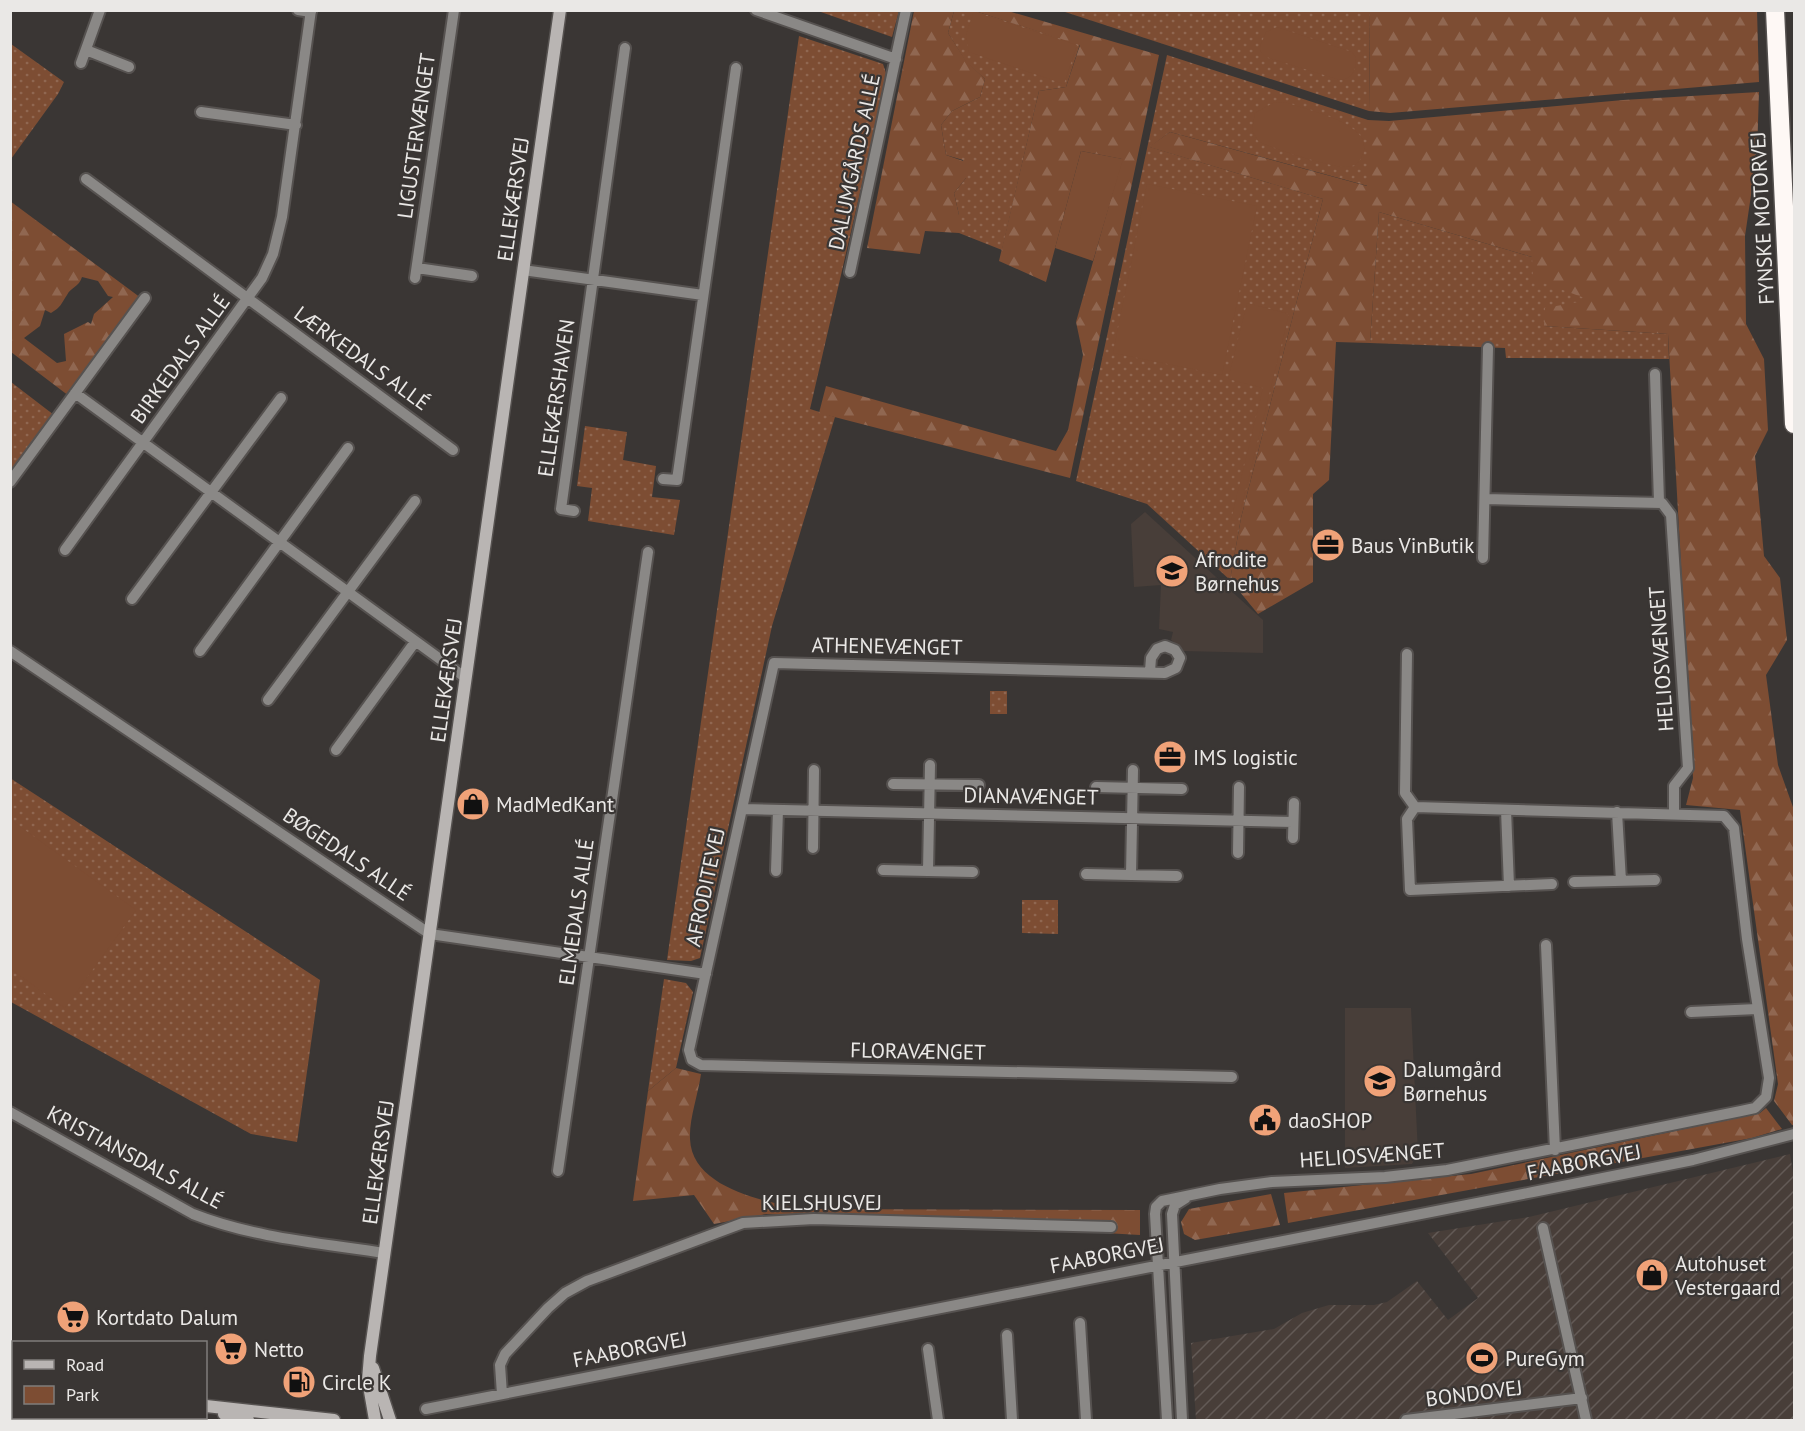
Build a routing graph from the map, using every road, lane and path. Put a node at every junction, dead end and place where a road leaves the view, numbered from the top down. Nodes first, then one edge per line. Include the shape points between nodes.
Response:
1 (100, 10) edge
2 (298, 10) edge
3 (454, 10) edge
4 (560, 10) edge
5 (756, 10) edge
6 (906, 10) edge
7 (1775, 10) edge
8 (311, 11) edge
9 (625, 48) dead end
10 (86, 50) junction
11 (897, 59) junction
12 (81, 63) dead end
13 (129, 67) dead end
14 (736, 68) dead end
15 (201, 112) dead end
16 (296, 125) junction
17 (86, 179) dead end
18 (523, 270) junction
19 (850, 272) dead end
20 (472, 276) dead end
21 (592, 279) junction
22 (703, 295) junction
23 (145, 298) dead end
24 (248, 298) junction
25 (1488, 348) dead end
26 (1655, 374) dead end
27 (75, 393) junction
28 (281, 398) dead end
29 (1794, 424) edge
30 (142, 443) junction
31 (348, 448) dead end
32 (453, 450) dead end
33 (663, 479) dead end
34 (10, 482) edge
35 (211, 493) junction
36 (1485, 499) junction
37 (415, 501) dead end
38 (1659, 502) junction
39 (574, 511) dead end
40 (279, 542) junction
41 (64, 550) dead end
42 (648, 552) dead end
43 (1483, 558) dead end
44 (347, 592) junction
45 (132, 599) dead end
46 (415, 642) junction
47 (10, 651) edge
48 (200, 651) dead end
49 (1407, 654) dead end
50 (1150, 671) dead end
51 (466, 678) junction
52 (268, 700) dead end
53 (336, 750) dead end
54 (930, 765) dead end
55 (814, 770) dead end
56 (1133, 770) dead end
57 (893, 784) dead end
58 (929, 784) junction
59 (979, 785) dead end
60 (1096, 787) dead end
61 (1239, 787) dead end
62 (1132, 788) junction
63 (1182, 789) dead end
64 (1294, 803) dead end
65 (1415, 807) junction
66 (742, 809) junction
67 (778, 810) junction
68 (1506, 810) junction
69 (814, 811) junction
70 (1617, 812) junction
71 (929, 813) junction
72 (1674, 814) junction
73 (1132, 818) junction
74 (1238, 821) junction
75 (1293, 822) junction
76 (1293, 838) dead end
77 (813, 848) dead end
78 (1238, 853) dead end
79 (883, 870) dead end
80 (776, 871) dead end
81 (928, 871) junction
82 (973, 872) dead end
83 (1086, 874) dead end
84 (1131, 875) junction
85 (1177, 876) dead end
86 (1655, 880) dead end
87 (1621, 881) junction
88 (1574, 882) dead end
89 (1552, 884) dead end
90 (1509, 886) junction
91 (430, 934) junction
92 (1546, 945) dead end
93 (589, 956) junction
94 (706, 974) junction
95 (1757, 1009) junction
96 (1691, 1012) dead end
97 (1232, 1077) dead end
98 (10, 1112) edge
99 (1794, 1134) edge
100 (1555, 1150) junction
101 (558, 1171) dead end
102 (1191, 1195) junction
103 (1111, 1227) dead end
104 (1544, 1228) dead end
105 (385, 1253) junction
106 (1173, 1262) junction
107 (1157, 1265) junction
108 (1080, 1323) dead end
109 (1007, 1335) dead end
110 (928, 1349) dead end
111 (370, 1356) junction
112 (502, 1394) junction
113 (1582, 1398) junction
114 (207, 1407) edge
115 (207, 1407) edge
116 (426, 1409) dead end
117 (248, 1420) edge
118 (334, 1420) edge
119 (375, 1420) edge
120 (390, 1420) edge
121 (938, 1420) edge
122 (1012, 1420) edge
123 (1086, 1420) edge
124 (1167, 1420) edge
125 (1182, 1420) edge
126 (1406, 1420) edge
127 (1587, 1420) edge

1 - 10 street
2 - 8 street
3 - 20 street, LIGUSTERVÆNGET via 416,273
4 - 18 street, ELLEKÆRSVEJ
5 - 11 street, DALUMGÅRDS ALLÉ
6 - 11 street, DALUMGÅRDS ALLÉ
7 - 29 highway, FYNSKE MOTORVEJ
8 - 16 street
9 - 21 street, ELLEKÆRSHAVEN
10 - 12 street
10 - 13 street
11 - 19 street, DALUMGÅRDS ALLÉ
14 - 22 street
15 - 16 street
16 - 24 street via 273,254
17 - 24 street, LÆRKEDALS ALLÉ
18 - 21 street
18 - 51 street, ELLEKÆRSVEJ
21 - 22 street
21 - 39 street, ELLEKÆRSHAVEN via 561,509
22 - 33 street via 677,480
23 - 27 street
24 - 30 street, BIRKEDALS ALLÉ
24 - 32 street, LÆRKEDALS ALLÉ
25 - 36 street
26 - 38 street, HELIOSVÆNGET
27 - 30 street, BIRKEDALS ALLÉ
27 - 34 street
28 - 35 street
30 - 35 street, BIRKEDALS ALLÉ
30 - 41 street, BIRKEDALS ALLÉ
31 - 40 street
35 - 40 street, BIRKEDALS ALLÉ
35 - 45 street
36 - 38 street
36 - 43 street
37 - 44 street
38 - 72 street, HELIOSVÆNGET via 1671,515 1688,768 1674,786
40 - 44 street, BIRKEDALS ALLÉ
40 - 48 street
42 - 93 street, ELMEDALS ALLÉ
44 - 46 street, BIRKEDALS ALLÉ
44 - 52 street
46 - 51 street, BIRKEDALS ALLÉ
46 - 53 street
47 - 91 street, BØGEDALS ALLÉ
49 - 65 street via 1405,793
50 - 66 street, ATHENEVÆNGET via 774,663
51 - 91 street, ELLEKÆRSVEJ
54 - 58 street
55 - 69 street
56 - 62 street
57 - 58 street, DIANAVÆNGET
58 - 59 street, DIANAVÆNGET
58 - 71 street
60 - 62 street, DIANAVÆNGET
61 - 74 street
62 - 63 street, DIANAVÆNGET
62 - 73 street
64 - 75 street
65 - 68 street, HELIOSVÆNGET
65 - 90 street via 1407,819 1410,890
66 - 67 street, DIANAVÆNGET
66 - 94 street, AFRODITEVEJ
67 - 69 street, DIANAVÆNGET
67 - 80 street
68 - 70 street, HELIOSVÆNGET
68 - 90 street
69 - 71 street, DIANAVÆNGET
69 - 77 street
70 - 72 street, HELIOSVÆNGET
70 - 87 street
71 - 73 street, DIANAVÆNGET
71 - 81 street
72 - 95 street, HELIOSVÆNGET via 1724,816 1734,828
73 - 74 street, DIANAVÆNGET
73 - 84 street
74 - 75 street, DIANAVÆNGET
74 - 78 street
75 - 76 street
79 - 81 street
81 - 82 street
83 - 84 street
84 - 85 street
86 - 87 street
87 - 88 street
89 - 90 street
91 - 93 street, BØGEDALS ALLÉ
91 - 105 street, ELLEKÆRSVEJ
92 - 100 street
93 - 94 street, BØGEDALS ALLÉ
93 - 101 street, ELMEDALS ALLÉ
94 - 97 street, FLORAVÆNGET via 689,1050 692,1060 701,1065
95 - 96 street
95 - 100 street, HELIOSVÆNGET via 1769,1078 1766,1097 1760,1104
98 - 105 street, KRISTIANSDALS ALLÉ via 193,1214 224,1226
99 - 106 street, FAABORGVEJ via 1693,1160
100 - 102 street, HELIOSVÆNGET via 1408,1175 1272,1182
102 - 106 street via 1175,1205 1172,1214
102 - 107 street, HELIOSVÆNGET via 1162,1201 1156,1207
103 - 112 street, KIELSHUSVEJ via 814,1219 743,1223 626,1264 565,1293 505,1354 500,1365
104 - 113 street
105 - 111 street, ELLEKÆRSVEJ
106 - 107 street, FAABORGVEJ
106 - 125 street
107 - 112 street, FAABORGVEJ
107 - 124 street
108 - 123 street
109 - 122 street
110 - 121 street
111 - 119 street, ELLEKÆRSVEJ via 368,1380
111 - 120 street, ELLEKÆRSVEJ
112 - 116 street, FAABORGVEJ
113 - 126 street, BONDOVEJ
113 - 127 street
114 - 117 street
115 - 118 street

